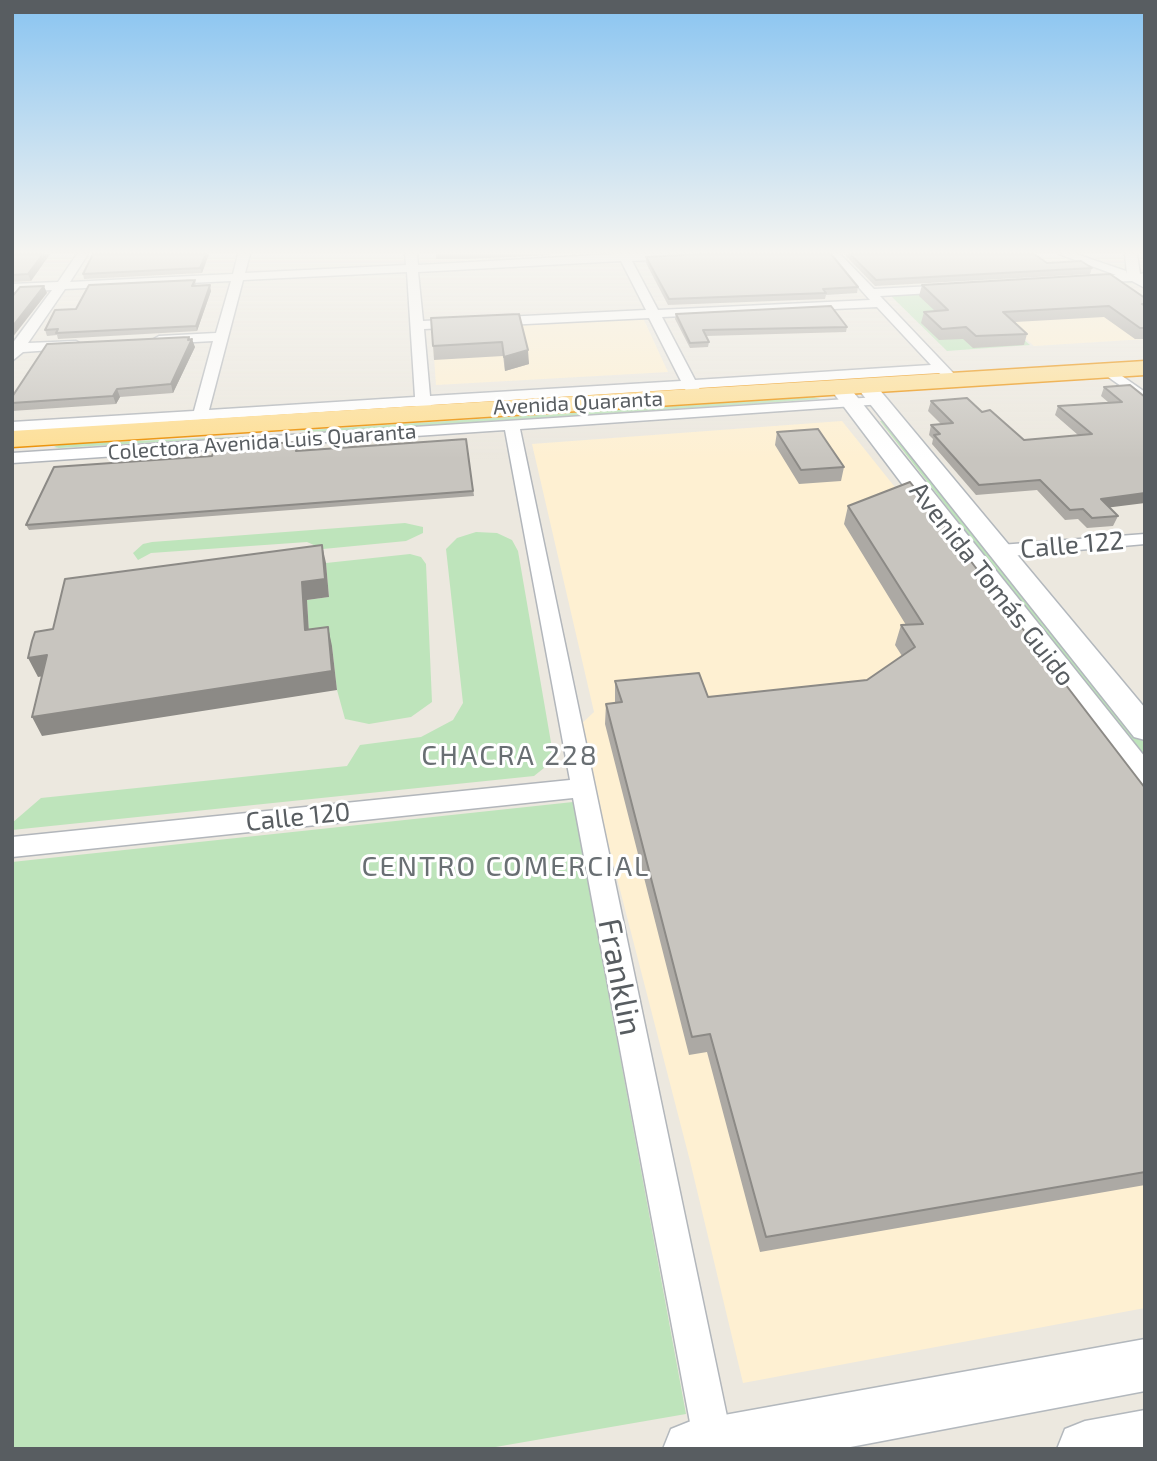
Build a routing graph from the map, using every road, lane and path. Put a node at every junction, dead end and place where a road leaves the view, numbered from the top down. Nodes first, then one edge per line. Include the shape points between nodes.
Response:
1 (34, 322) edge
2 (225, 322) edge
3 (478, 322) edge
4 (657, 322) edge
5 (900, 322) edge
6 (418, 325) joint
7 (221, 337) junction
8 (140, 341) edge
9 (86, 344) edge
10 (14, 351) edge
11 (1145, 368) edge
12 (1109, 370) junction
13 (948, 374) junction
14 (693, 391) junction
15 (858, 394) junction
16 (1145, 399) edge
17 (424, 407) junction
18 (206, 421) junction
19 (512, 427) junction
20 (348, 436) junction
21 (15, 438) edge
22 (1145, 539) edge
23 (1000, 551) junction
24 (1145, 729) edge
25 (1145, 781) edge
26 (583, 788) junction
27 (12, 847) edge
28 (1145, 1365) edge
29 (1145, 1438) edge
30 (702, 1447) edge
31 (1085, 1449) edge

1 - 10 street
2 - 7 street
3 - 6 street
4 - 14 street
5 - 13 street
6 - 17 street
7 - 8 street
7 - 18 street
9 - 10 street
11 - 12 highway, Avenida Quaranta
12 - 13 highway, Avenida Quaranta
12 - 16 street
13 - 14 street
13 - 15 highway, Avenida Quaranta
14 - 15 highway, Avenida Quaranta
14 - 17 highway, Avenida Quaranta
15 - 19 street, Colectora Avenida Luis Quaranta
15 - 23 main road, Avenida Tomás Guido
15 - 25 main road, Avenida Tomás Guido
17 - 18 highway, Avenida Quaranta
18 - 20 highway
18 - 21 highway, Avenida Quaranta
19 - 20 street, Colectora Avenida Luis Quaranta
19 - 26 street, Franklin
20 - 21 street, Colectora Avenida Luis Quaranta
22 - 23 street, Calle 122
23 - 24 main road, Avenida Tomás Guido
26 - 27 street, Calle 120
26 - 30 street, Franklin
28 - 30 main road
29 - 31 main road

